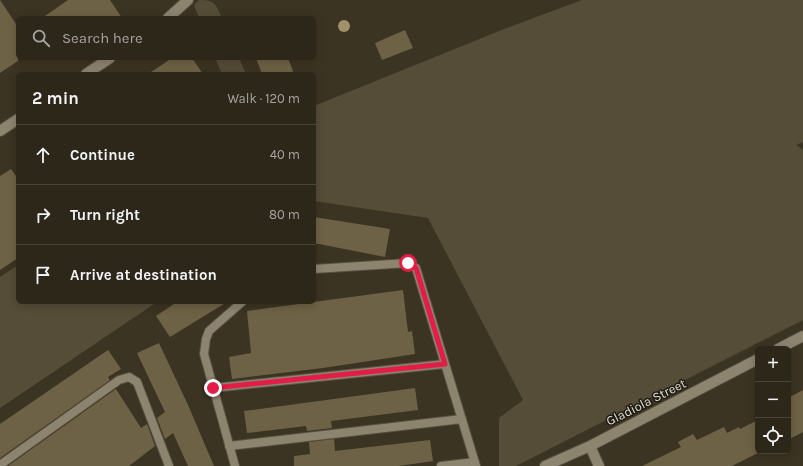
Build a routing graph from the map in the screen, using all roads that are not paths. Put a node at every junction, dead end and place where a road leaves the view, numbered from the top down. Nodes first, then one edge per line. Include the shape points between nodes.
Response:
1 (188, 0) edge
2 (170, 16) edge
3 (107, 60) edge
4 (89, 72) edge
5 (16, 120) edge
6 (0, 131) edge
7 (316, 268) edge
8 (240, 304) edge
9 (803, 336) edge
10 (784, 346) edge
11 (755, 361) edge
12 (445, 364) junction
13 (213, 388) junction
14 (462, 419) junction
15 (229, 446) junction
16 (590, 446) junction
17 (476, 464) edge
18 (0, 465) edge
19 (169, 466) edge
20 (235, 466) edge
21 (441, 466) edge
22 (545, 466) edge
23 (599, 466) edge

1 - 2 street
3 - 4 street
5 - 6 street
7 - 12 lane via 408,263 416,268
8 - 13 lane via 209,331 206,339 204,354
9 - 10 street
11 - 16 street, Gladiola Street
12 - 13 lane
12 - 14 lane
13 - 15 lane
14 - 15 lane
14 - 17 lane
15 - 20 lane
16 - 22 street, Gladiola Street
16 - 23 street
17 - 21 lane
18 - 19 lane via 120,380 129,377 137,382

